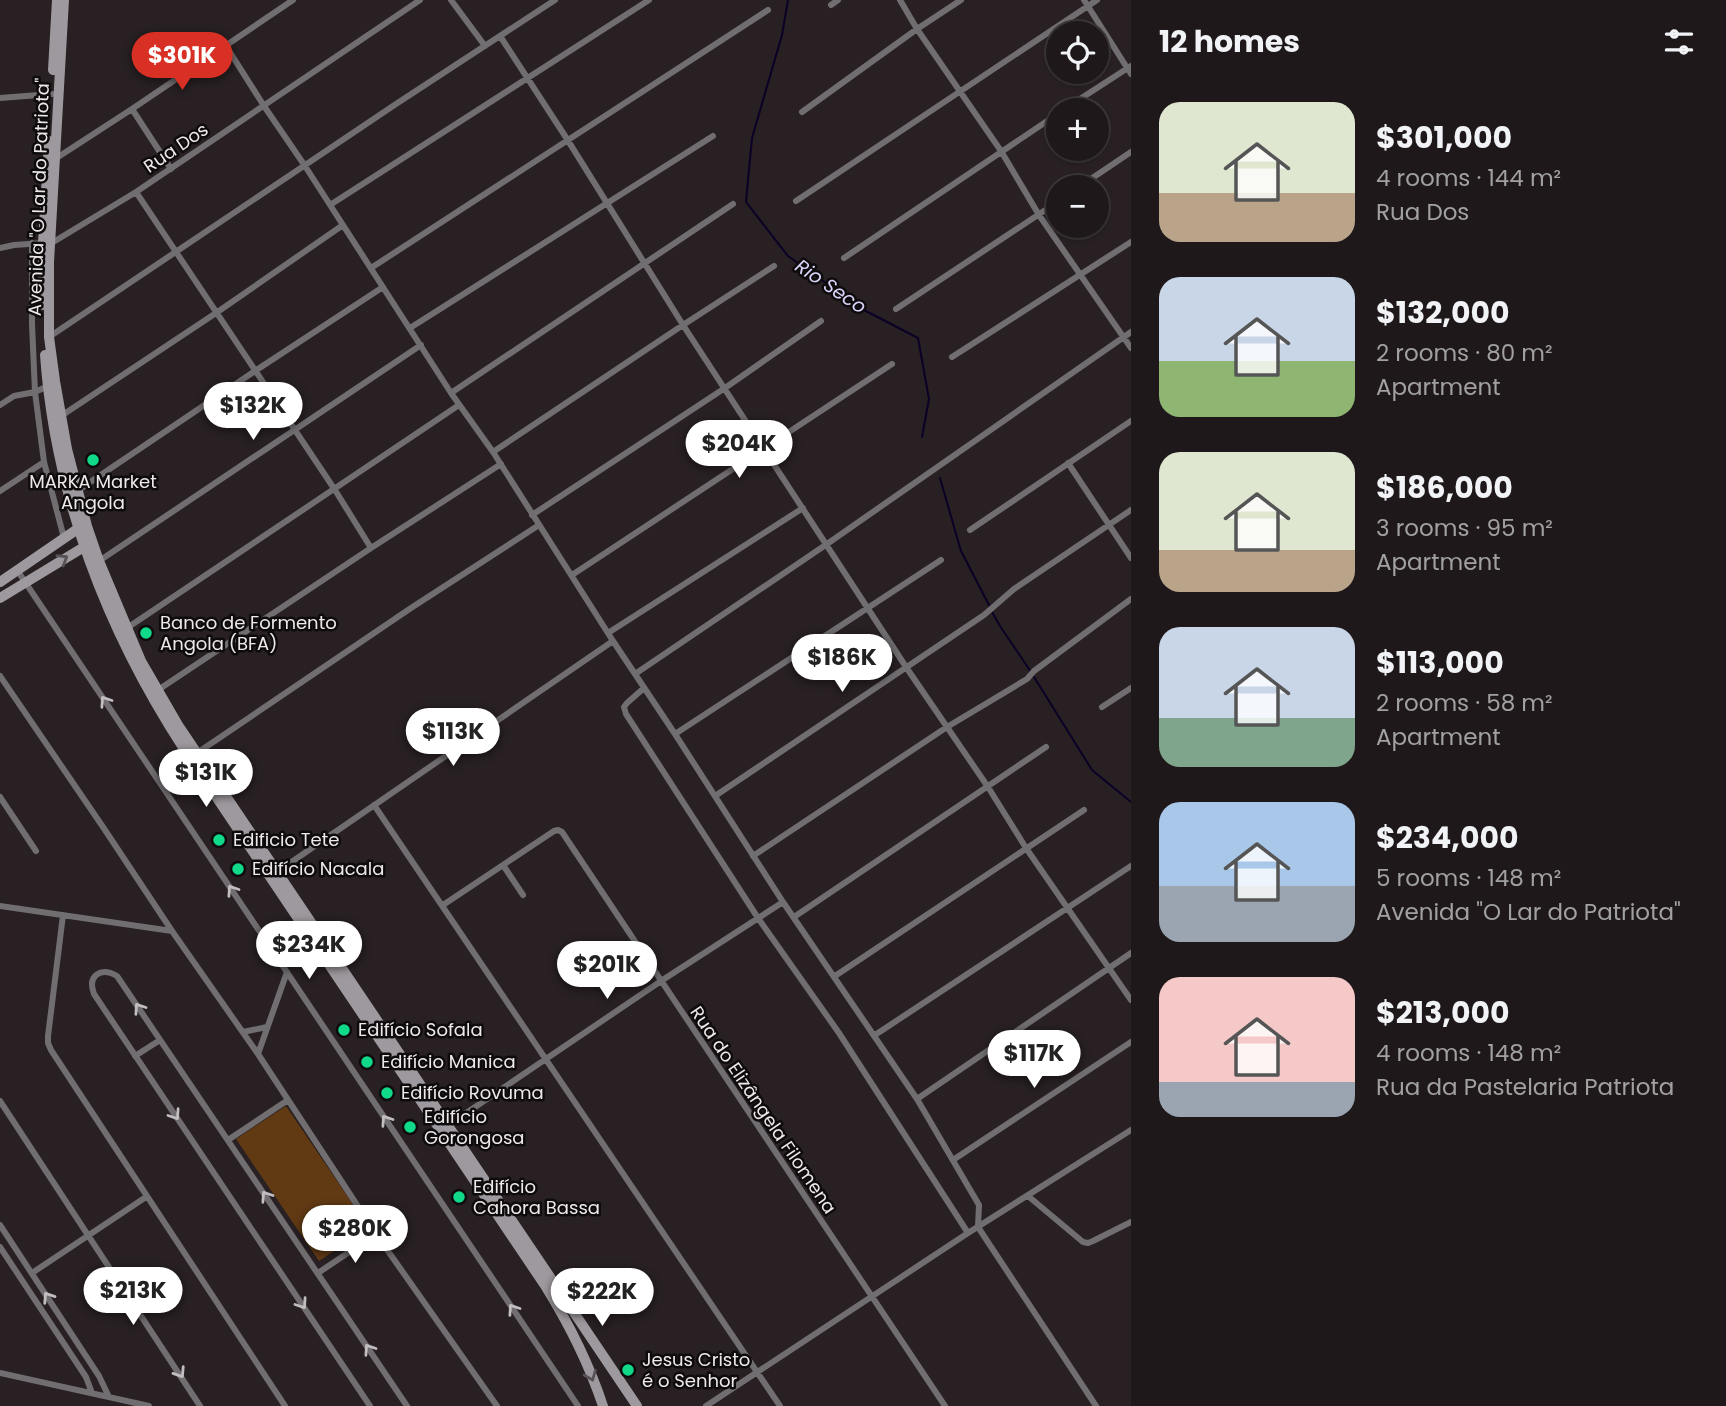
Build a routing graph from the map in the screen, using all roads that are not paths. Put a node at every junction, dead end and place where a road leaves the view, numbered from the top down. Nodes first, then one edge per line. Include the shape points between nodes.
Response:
1 (57, 0) edge
2 (64, 0) edge
3 (293, 0) edge
4 (420, 0) edge
5 (451, 0) edge
6 (555, 0) edge
7 (649, 0) edge
8 (838, 0) edge
9 (900, 0) edge
10 (961, 0) edge
11 (1097, 0) edge
12 (1086, 3) edge
13 (831, 5) dead end
14 (768, 10) dead end
15 (918, 29) junction
16 (500, 36) junction
17 (226, 46) junction
18 (485, 46) junction
19 (1130, 69) edge
20 (527, 79) junction
21 (959, 91) junction
22 (52, 94) junction
23 (0, 98) edge
24 (1083, 98) edge
25 (264, 106) junction
26 (132, 109) junction
27 (802, 112) dead end
28 (1046, 122) edge
29 (713, 136) dead end
30 (567, 139) junction
31 (1001, 151) junction
32 (1131, 152) edge
33 (55, 159) junction
34 (305, 166) junction
35 (171, 169) junction
36 (1097, 175) edge
37 (136, 192) junction
38 (796, 201) dead end
39 (607, 203) junction
40 (733, 204) dead end
41 (330, 205) junction
42 (1046, 210) edge
43 (1038, 215) junction
44 (343, 225) junction
45 (1131, 242) edge
46 (42, 243) junction
47 (0, 248) edge
48 (176, 253) junction
49 (844, 258) dead end
50 (645, 263) junction
51 (774, 266) dead end
52 (371, 268) junction
53 (1080, 276) junction
54 (383, 287) junction
55 (896, 309) dead end
56 (216, 313) junction
57 (821, 321) dead end
58 (683, 325) junction
59 (410, 328) junction
60 (1131, 332) edge
61 (50, 337) junction
62 (1124, 337) junction
63 (421, 345) junction
64 (1131, 348) edge
65 (952, 357) dead end
66 (892, 364) dead end
67 (255, 371) junction
68 (48, 386) junction
69 (725, 388) junction
70 (35, 393) junction
71 (451, 393) junction
72 (0, 405) edge
73 (459, 405) junction
74 (61, 416) junction
75 (1131, 421) edge
76 (295, 430) junction
77 (764, 447) junction
78 (493, 452) junction
79 (44, 462) junction
80 (1068, 463) junction
81 (501, 464) junction
82 (335, 489) junction
83 (0, 491) edge
84 (78, 491) junction
85 (803, 508) junction
86 (1131, 510) edge
87 (532, 515) junction
88 (1109, 524) junction
89 (539, 525) junction
90 (79, 528) junction
91 (970, 530) dead end
92 (64, 538) junction
93 (827, 544) junction
94 (84, 547) junction
95 (371, 548) junction
96 (1131, 558) edge
97 (942, 559) dead end
98 (99, 561) junction
99 (17, 570) junction
100 (572, 575) junction
101 (0, 582) edge
102 (25, 582) junction
103 (0, 598) edge
104 (1131, 599) edge
105 (868, 608) junction
106 (127, 628) junction
107 (608, 633) junction
108 (613, 641) junction
109 (906, 667) junction
110 (635, 674) junction
111 (0, 676) edge
112 (645, 688) junction
113 (1131, 688) edge
114 (157, 691) junction
115 (1102, 707) dead end
116 (947, 727) junction
117 (675, 734) junction
118 (1046, 747) dead end
119 (197, 753) junction
120 (988, 786) junction
121 (715, 796) junction
122 (0, 797) edge
123 (374, 805) junction
124 (1084, 810) dead end
125 (1026, 848) junction
126 (36, 851) dead end
127 (753, 856) junction
128 (503, 865) junction
129 (1131, 866) edge
130 (277, 872) junction
131 (523, 895) dead end
132 (783, 902) junction
133 (443, 905) junction
134 (0, 906) edge
135 (1068, 908) junction
136 (63, 915) junction
137 (794, 917) junction
138 (758, 918) junction
139 (172, 931) junction
140 (1131, 953) edge
141 (1109, 968) junction
142 (287, 972) junction
143 (835, 976) junction
144 (661, 981) junction
145 (1131, 1000) edge
146 (267, 1027) junction
147 (243, 1032) junction
148 (875, 1035) junction
149 (160, 1040) junction
150 (1131, 1042) edge
151 (258, 1054) junction
152 (135, 1056) junction
153 (546, 1059) junction
154 (917, 1099) junction
155 (288, 1100) junction
156 (0, 1101) edge
157 (447, 1126) junction
158 (1131, 1130) edge
159 (228, 1140) junction
160 (953, 1160) junction
161 (1028, 1196) junction
162 (146, 1197) junction
163 (1131, 1223) edge
164 (0, 1225) edge
165 (978, 1227) junction
166 (968, 1233) junction
167 (88, 1234) junction
168 (376, 1234) junction
169 (0, 1247) edge
170 (32, 1273) junction
171 (318, 1273) junction
172 (871, 1297) junction
173 (757, 1372) junction
174 (0, 1373) edge
175 (85, 1375) junction
176 (77, 1390) junction
177 (92, 1393) junction
178 (109, 1397) junction
179 (130, 1404) edge
180 (149, 1406) edge
181 (200, 1406) edge
182 (285, 1406) edge
183 (370, 1406) edge
184 (407, 1406) edge
185 (497, 1406) edge
186 (578, 1406) edge
187 (603, 1406) edge
188 (637, 1406) edge
189 (706, 1406) edge
190 (780, 1406) edge
191 (945, 1406) edge
192 (1096, 1406) edge

1 - 22 main road, Avenida "O Lar do Patriota"
2 - 33 main road, Avenida "O Lar do Patriota"
3 - 17 street
4 - 25 street, Rua Dos
5 - 18 street
6 - 16 street
7 - 20 street
8 - 13 street
9 - 15 street
10 - 15 street
11 - 12 street
12 - 19 street
12 - 21 street
14 - 30 street
15 - 21 street
15 - 27 street
16 - 18 street
16 - 20 street
17 - 25 street
17 - 26 street
18 - 34 street
19 - 24 street
20 - 30 street
20 - 41 street
21 - 31 street
21 - 38 street
22 - 23 street
22 - 46 main road, Avenida "O Lar do Patriota"
25 - 34 street
25 - 35 street, Rua Dos
26 - 33 street
26 - 35 street
28 - 31 street
29 - 39 street
30 - 39 street
30 - 52 street
31 - 43 street
31 - 49 street
32 - 36 street
33 - 46 main road, Avenida "O Lar do Patriota"
34 - 41 street
34 - 48 street
35 - 37 street, Rua Dos
37 - 46 street, Rua Dos
37 - 48 street
39 - 50 street
39 - 59 street
40 - 50 street
41 - 44 street
42 - 43 street
43 - 53 street
43 - 55 street
44 - 52 street
44 - 56 street
45 - 53 street
46 - 47 street
46 - 61 main road, Avenida "O Lar do Patriota"
46 - 68 main road, Avenida "O Lar do Patriota"
46 - 70 street via 32,324
48 - 56 street
48 - 61 street
50 - 58 street
50 - 71 street
51 - 58 street
52 - 54 street
53 - 62 street
53 - 65 street
54 - 59 street
54 - 67 street
56 - 67 street
56 - 74 street
57 - 69 street
58 - 69 street
58 - 78 street
59 - 63 street
60 - 62 street
61 - 74 main road, Avenida "O Lar do Patriota"
62 - 64 street
62 - 93 street
63 - 71 street
63 - 76 street
66 - 77 street
67 - 76 street
67 - 84 street
68 - 70 street
68 - 90 main road, Avenida "O Lar do Patriota"
69 - 77 street
69 - 87 street
70 - 72 street via 14,396
70 - 79 street
71 - 73 street
73 - 78 street
73 - 82 street
74 - 84 main road, Avenida "O Lar do Patriota"
75 - 80 street
76 - 82 street
76 - 98 street
77 - 85 street
77 - 100 street
78 - 81 street
79 - 83 street
79 - 92 street
80 - 88 street
80 - 91 street
81 - 87 street
81 - 95 street
82 - 95 street
82 - 106 street
84 - 98 main road, Avenida "O Lar do Patriota"
85 - 93 street
85 - 107 street
86 - 88 street
87 - 89 street
88 - 96 street
88 - 109 street
89 - 100 street
89 - 119 street
90 - 92 main road
90 - 94 main road, Avenida "O Lar do Patriota"
92 - 99 main road
93 - 105 street
93 - 110 street
102 -> 94 main road
94 -> 187 main road, Avenida "O Lar do Patriota" via 125,648 164,719 546,1287 574,1337
95 - 114 street
97 - 105 street
98 - 106 main road, Avenida "O Lar do Patriota"
99 - 101 main road
99 - 102 street
100 - 107 street
102 - 103 main road
142 -> 102 street
104 - 116 street via 1027,679
105 - 109 street
105 - 117 street
106 - 114 main road, Avenida "O Lar do Patriota"
107 - 108 street
108 - 110 street
108 - 123 street
109 - 116 street
109 - 121 street
110 - 112 street
111 - 139 street
112 - 117 street
112 - 138 street via 624,707 626,714
113 - 115 street
114 - 119 main road, Avenida "O Lar do Patriota"
116 - 120 street
116 - 127 street
117 - 121 street
118 - 120 street
119 - 130 main road, Avenida "O Lar do Patriota"
120 - 125 street
120 - 137 street
121 - 127 street
122 - 126 street
123 - 130 street
123 - 133 street
124 - 125 street
125 - 135 street
125 - 143 street
127 - 132 street
128 - 131 street
128 - 133 street
128 - 144 street, Rua do Elizângela Filomena via 554,831 562,832
129 - 135 street
130 - 157 main road, Avenida "O Lar do Patriota"
132 - 137 street
132 - 138 street
133 - 153 street
134 - 136 street
135 - 141 street
135 - 148 street
136 - 139 street
136 - 162 street via 48,1043
137 - 143 street
138 - 144 street
138 - 166 street via 839,1032
139 - 147 street
140 - 141 street
141 - 145 street
141 - 154 street
142 - 146 street
186 -> 142 street
143 - 148 street
144 - 153 street
144 - 172 street, Rua do Elizângela Filomena
146 - 147 street
146 - 151 street
147 - 151 street
148 - 154 street
149 - 152 street
149 -> 152 street via 117,976 99,973 92,990
149 - 159 street
150 - 160 street
151 - 155 street
152 -> 183 street
153 - 157 street
153 - 173 street
154 - 160 street
155 - 159 street
155 - 168 street
156 - 167 street
157 - 188 main road, Avenida "O Lar do Patriota"
158 - 161 street
171 -> 159 street
160 - 165 street via 979,1205
161 - 163 street via 1083,1242
161 - 165 street
162 - 167 street
162 - 182 street
164 - 170 street
165 - 166 street
165 - 192 street
166 - 172 street
167 - 170 street
167 -> 181 street
168 - 171 street
168 - 185 street
169 - 175 street
178 -> 170 street
184 -> 171 street
172 - 173 street
172 - 191 street, Rua do Elizângela Filomena
173 - 189 street
173 - 190 street
174 - 176 street
175 - 176 street
175 - 177 street
176 - 177 street
177 - 178 street
178 - 179 street
179 - 180 street

